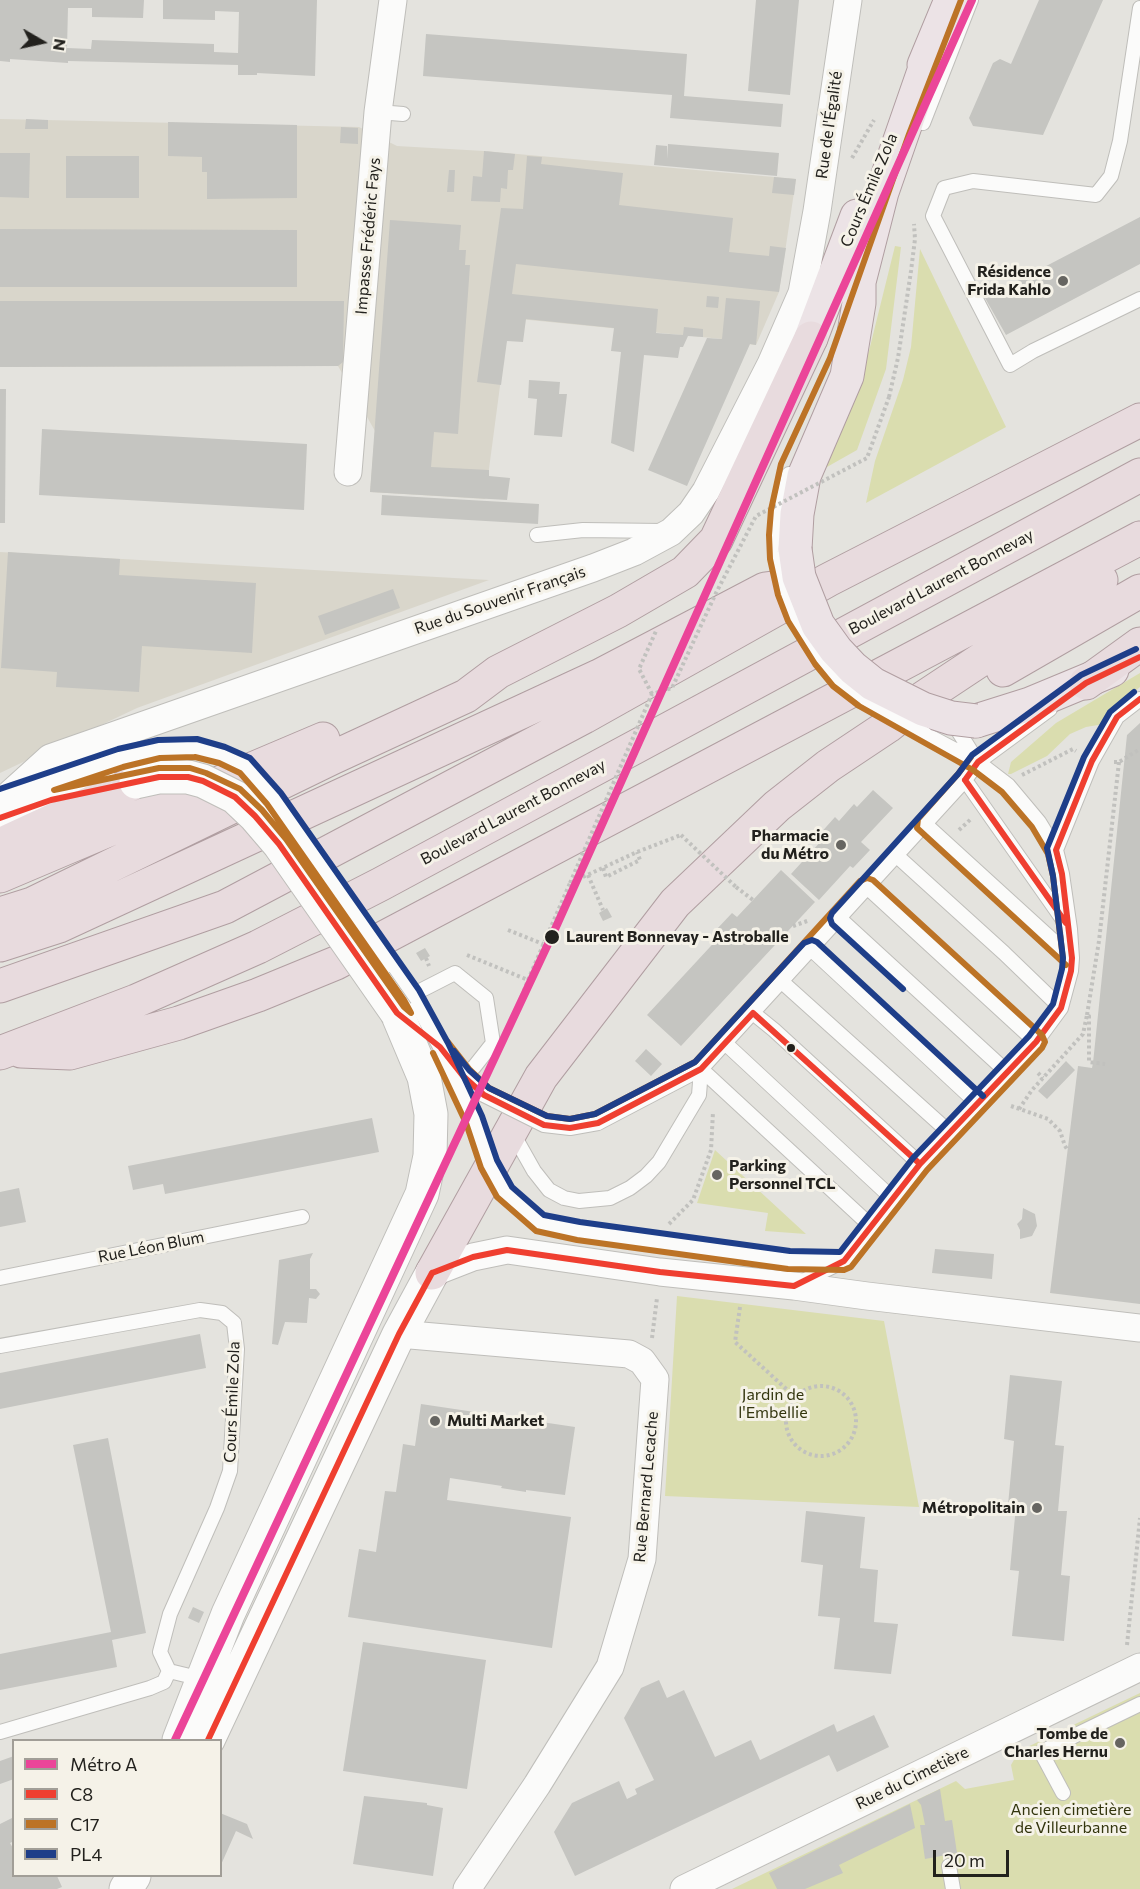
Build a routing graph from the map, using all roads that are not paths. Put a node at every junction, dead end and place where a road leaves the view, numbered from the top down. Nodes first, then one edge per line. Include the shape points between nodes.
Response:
1 (393, 0) edge
2 (848, 0) edge
3 (951, 0) edge
4 (971, 0) edge
5 (1140, 8) edge
6 (933, 45) junction
7 (817, 211) junction
8 (855, 222) junction
9 (1140, 299) edge
10 (859, 303) junction
11 (811, 338) joint
12 (1140, 420) edge
13 (348, 472) dead end
14 (1140, 475) edge
15 (671, 532) junction
16 (537, 535) dead end
17 (1140, 538) edge
18 (1140, 554) edge
19 (828, 580) junction
20 (1140, 591) edge
21 (1140, 644) edge
22 (1140, 657) edge
23 (498, 672) junction
24 (1086, 683) junction
25 (1140, 699) edge
26 (950, 724) junction
27 (888, 726) junction
28 (978, 762) junction
29 (128, 770) junction
30 (965, 780) junction
31 (2, 803) edge
32 (925, 824) junction
33 (0, 845) edge
34 (1056, 850) junction
35 (897, 856) junction
36 (0, 876) edge
37 (867, 887) junction
38 (0, 914) edge
39 (839, 918) junction
40 (1070, 928) junction
41 (0, 945) edge
42 (811, 949) junction
43 (1072, 958) junction
44 (781, 981) junction
45 (0, 986) edge
46 (398, 1003) junction
47 (1061, 1008) junction
48 (753, 1013) junction
49 (1036, 1042) junction
50 (725, 1043) junction
51 (440, 1047) junction
52 (4, 1052) edge
53 (701, 1069) junction
54 (1006, 1072) junction
55 (462, 1076) junction
56 (977, 1103) junction
57 (511, 1129) junction
58 (949, 1132) junction
59 (921, 1164) junction
60 (893, 1199) junction
61 (302, 1217) dead end
62 (872, 1227) junction
63 (844, 1261) junction
64 (432, 1273) junction
65 (0, 1278) edge
66 (794, 1286) junction
67 (1140, 1328) edge
68 (399, 1334) junction
69 (0, 1346) edge
70 (1133, 1670) edge
71 (169, 1671) junction
72 (202, 1679) junction
73 (1140, 1704) edge
74 (0, 1732) edge
75 (179, 1739) edge
76 (208, 1739) edge
77 (1063, 1793) dead end
78 (949, 1866) dead end
79 (467, 1889) edge
80 (684, 1889) edge
81 (953, 1889) edge

1 - 13 street, Impasse Frédéric Fays via 390,113
2 - 7 street, Rue de l'Égalité
3 - 6 main road, Cours Émile Zola
4 - 10 lane
5 - 9 lane via 1116,158 1111,176 1096,195 973,181 944,188 933,216 1010,365
6 - 8 main road, Cours Émile Zola
6 - 10 main road, Cours Émile Zola via 882,192 859,282
7 - 8 street
7 - 15 street, Rue du Souvenir Français via 802,293 771,364 706,491
8 - 11 main road, Cours Émile Zola
10 - 26 main road, Cours Émile Zola, bridge via 847,376 804,476 787,553 818,625 836,650 873,684
11 - 23 highway via 716,540 685,572
12 - 19 highway
14 - 52 highway, Boulevard Laurent Bonnevay via 391,879 136,1001
15 - 16 lane via 583,530
15 - 31 street, Rue du Souvenir Français via 593,568 50,758
17 - 52 highway via 336,963 179,1023 69,1053
18 - 27 highway via 923,698
19 - 41 highway via 765,589 599,676 59,926
19 - 45 highway via 584,717 225,907
20 - 27 highway via 937,708
21 - 24 highway
22 - 24 main road
23 - 36 highway via 456,683
23 - 38 highway via 466,696 32,904
24 - 26 main road via 1030,704
24 - 28 lane
25 - 34 lane via 1117,717 1092,761
26 - 28 lane
26 - 28 lane
27 - 57 highway via 777,806 675,903 541,1077
28 - 30 lane
28 - 34 lane via 1008,785
29 - 31 main road via 51,800
29 - 33 highway
29 - 46 main road, bridge via 159,777 188,777 235,797 279,844
29 - 46 lane, bridge via 159,749 196,748 245,766 274,798 390,965
30 - 32 lane
30 - 40 lane
32 - 35 lane
32 - 43 lane
34 - 40 lane
35 - 37 lane
35 - 47 lane
37 - 39 lane
37 - 49 lane
39 - 42 lane
39 - 54 lane
40 - 43 lane
42 - 44 lane
42 - 56 lane
43 - 47 lane
44 - 48 lane
44 - 58 lane
46 - 51 lane
46 - 51 lane
46 - 55 lane via 455,973 486,998 493,1042
46 - 72 main road via 424,1077 431,1114 430,1156 422,1194 228,1614
47 - 49 lane
48 - 50 lane
48 - 59 lane
49 - 54 lane
50 - 53 lane
50 - 60 lane
51 - 55 lane
51 - 63 lane, bridge via 474,1120 489,1164 506,1193 540,1223 789,1260
53 - 55 lane, bridge via 598,1123 570,1128 544,1125 484,1095
53 - 57 lane via 699,1095 664,1155 646,1176 610,1198 579,1201 549,1190
53 - 62 lane
54 - 56 lane
56 - 58 lane
57 - 64 highway
58 - 59 lane
59 - 60 lane
60 - 62 lane
61 - 65 lane, Rue Léon Blum
62 - 63 lane
63 - 66 lane
64 - 66 street via 472,1257 507,1250
64 - 68 main road
66 - 67 street
68 - 76 main road
68 - 79 street, Rue Bernard Lecache via 629,1354 642,1361 655,1379 642,1559 610,1667
69 - 71 lane, Cours Émile Zola via 200,1310 222,1313 234,1323 237,1349 230,1471 170,1614 160,1652
70 - 80 street, Rue du Cimetière
71 - 72 lane
71 - 74 lane via 164,1682 150,1688
72 - 75 main road
73 - 77 lane via 1041,1752
78 - 81 lane

